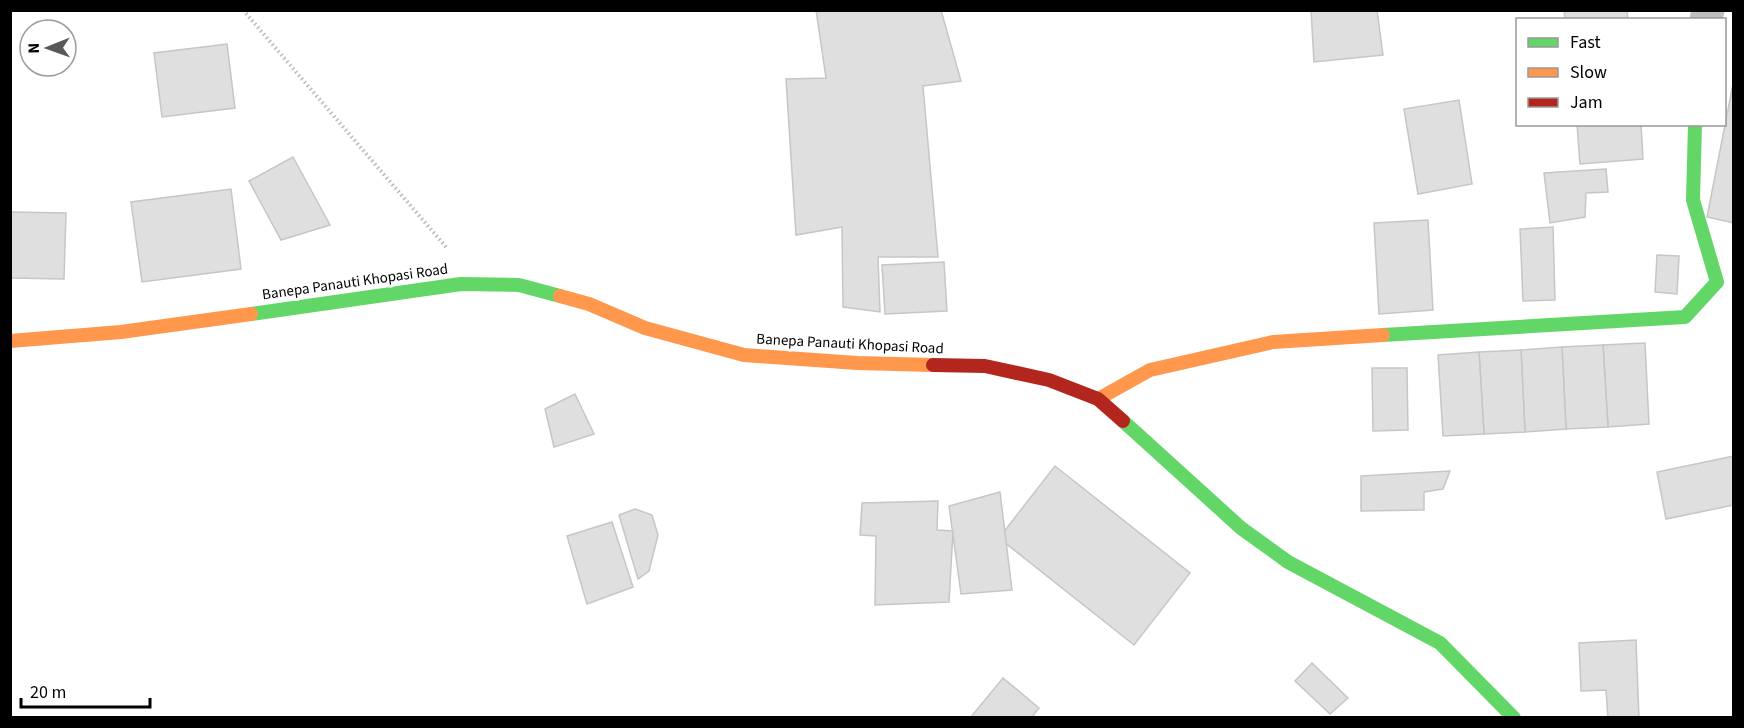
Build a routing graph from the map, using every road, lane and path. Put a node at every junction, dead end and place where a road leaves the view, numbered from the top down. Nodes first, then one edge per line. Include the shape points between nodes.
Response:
1 (243, 10) edge
2 (1695, 126) edge
3 (461, 284) junction
4 (10, 341) edge
5 (1098, 399) junction
6 (1514, 717) edge

1 - 3 path via 446,247
2 - 5 main road via 1693,200 1717,282 1685,316 1273,342 1150,370
3 - 4 main road, Banepa Panauti Khopasi Road via 120,332
3 - 5 main road, Banepa Panauti Khopasi Road via 519,285 589,304 645,328 744,355 985,366 1049,380
5 - 6 main road, Banepa Panauti Khopasi Road via 1241,528 1288,562 1440,643

